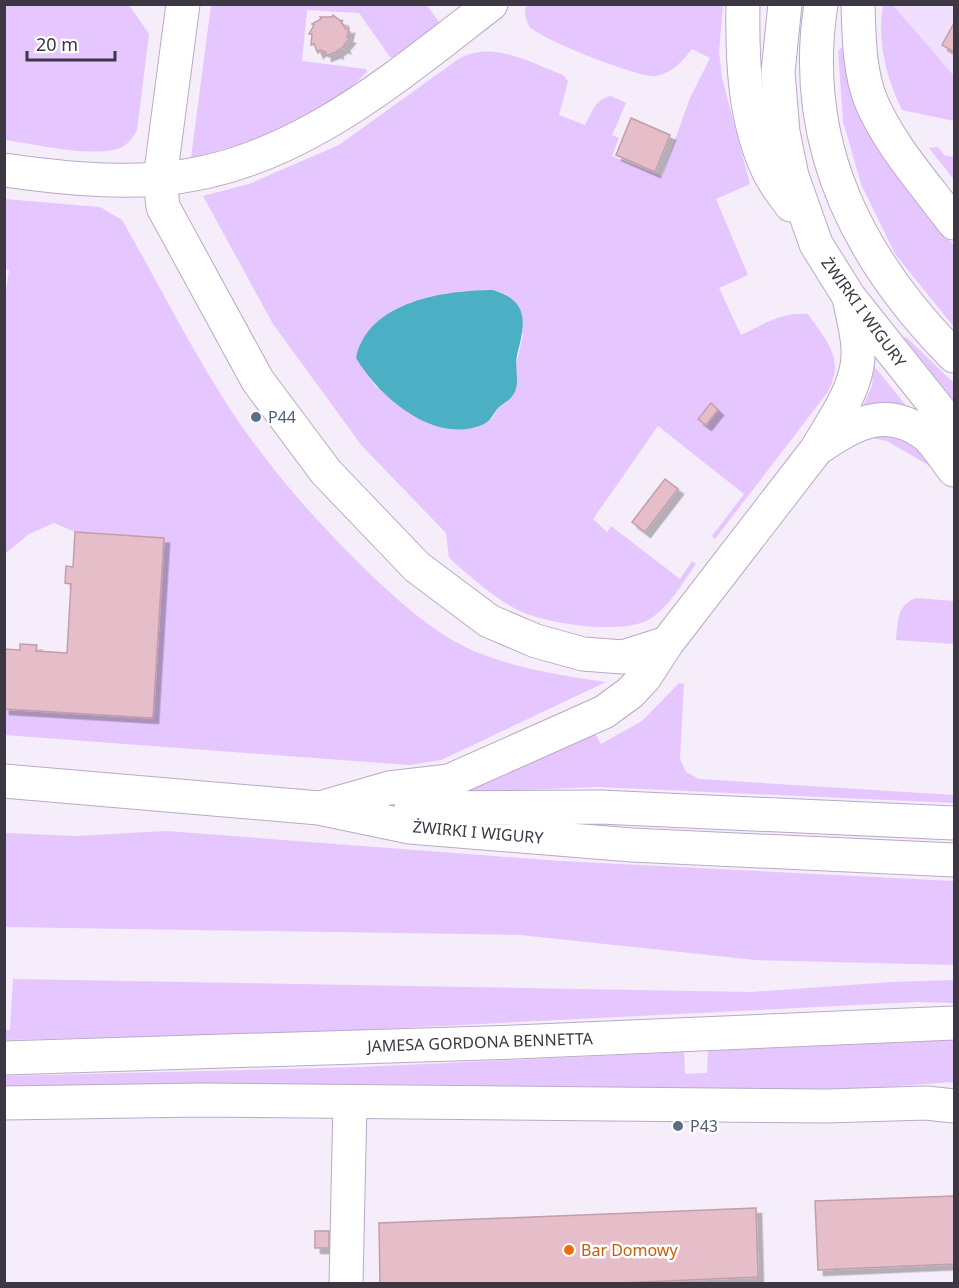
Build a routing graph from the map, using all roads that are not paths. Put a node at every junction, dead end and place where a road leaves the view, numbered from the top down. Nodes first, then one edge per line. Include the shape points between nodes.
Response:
1 (183, 4) edge
2 (491, 4) edge
3 (743, 4) edge
4 (785, 4) edge
5 (821, 4) edge
6 (858, 4) edge
7 (4, 170) edge
8 (160, 179) junction
9 (954, 223) edge
10 (816, 244) junction
11 (849, 297) junction
12 (954, 356) edge
13 (954, 429) edge
14 (816, 450) junction
15 (954, 470) edge
16 (667, 644) junction
17 (4, 781) edge
18 (319, 808) junction
19 (954, 823) edge
20 (954, 860) edge
21 (954, 1023) edge
22 (4, 1058) edge
23 (350, 1102) junction
24 (4, 1103) edge
25 (954, 1106) edge
26 (346, 1284) edge

1 - 8 street
2 - 8 street via 331,121 258,155
3 - 10 street via 742,68 764,158
4 - 10 street, ŻWIRKI I WIGURY via 778,72 783,132 792,176
5 - 12 street via 815,39 818,105 831,169 880,268 928,330
6 - 9 street via 859,45 870,99 891,139
7 - 8 street via 111,180
8 - 16 street via 163,207 258,381 326,472 417,567 489,621 536,641 583,654 623,657
10 - 11 street, ŻWIRKI I WIGURY
11 - 13 street, ŻWIRKI I WIGURY
11 - 14 street via 858,365 850,389
14 - 15 street via 845,429 874,419 901,421 926,435
14 - 16 street
16 - 18 street via 638,685 604,712 449,781 389,788
17 - 18 street, ŻWIRKI I WIGURY
18 - 19 street via 600,807
18 - 20 street, ŻWIRKI I WIGURY via 410,827 632,845
21 - 22 street, JAMESA GORDONA BENNETTA
23 - 24 street
23 - 25 street
23 - 26 street

